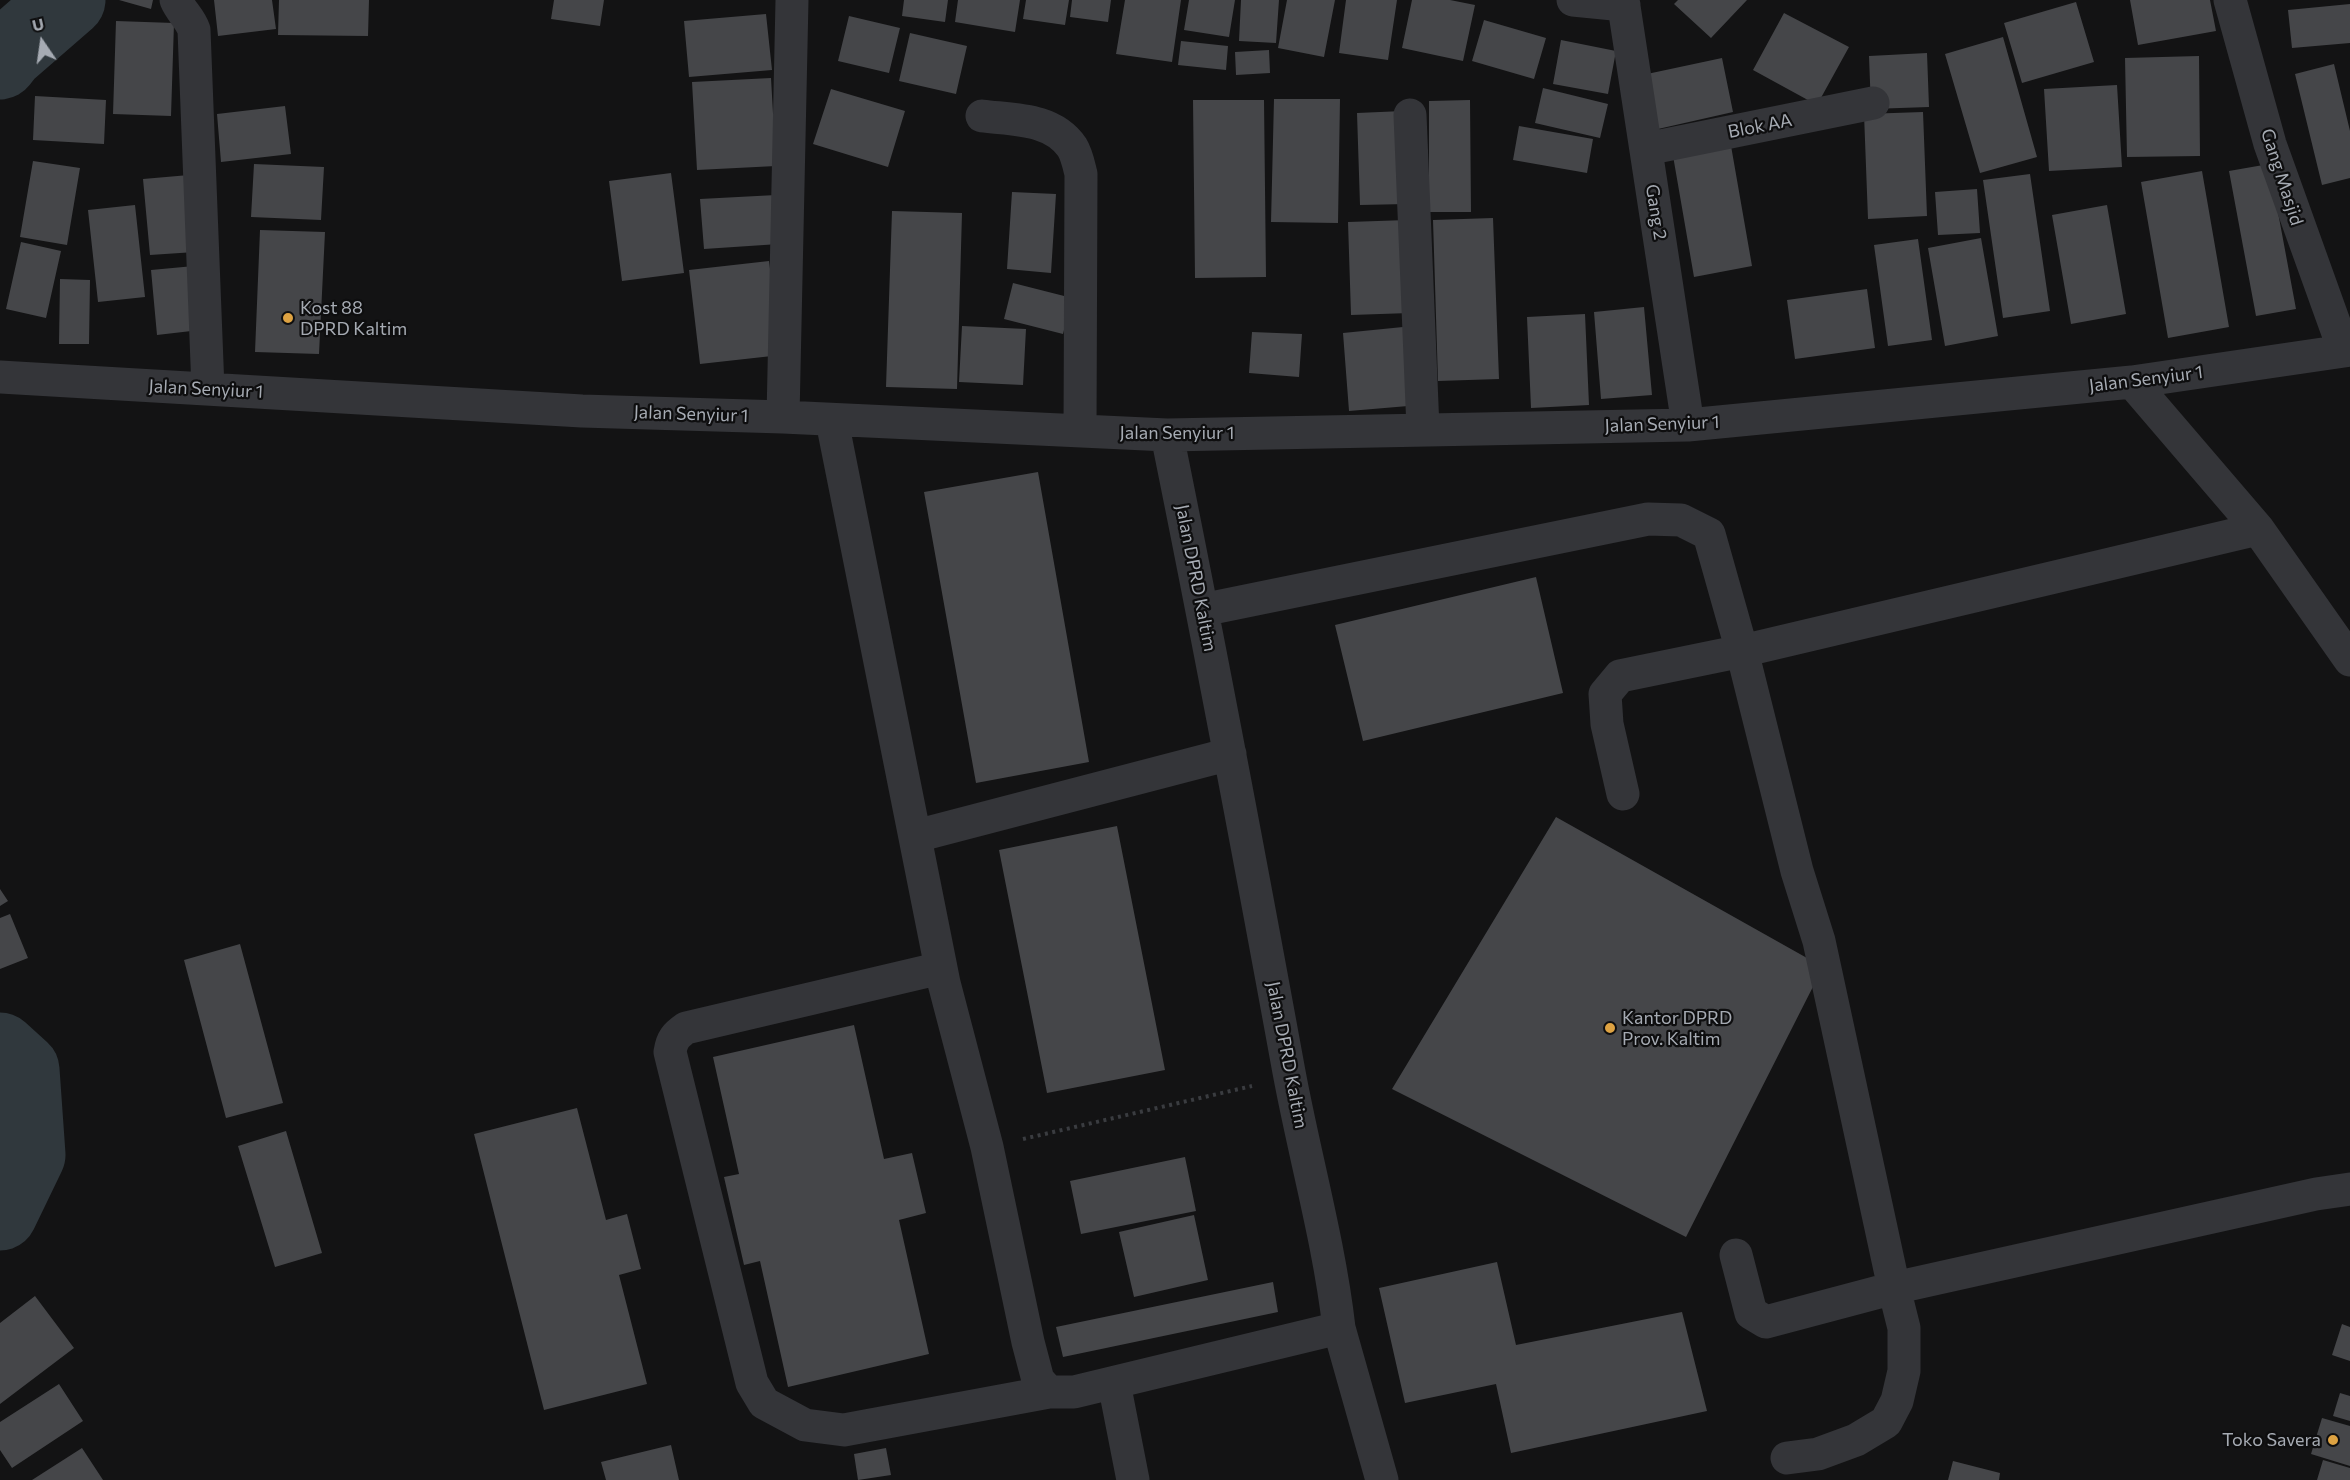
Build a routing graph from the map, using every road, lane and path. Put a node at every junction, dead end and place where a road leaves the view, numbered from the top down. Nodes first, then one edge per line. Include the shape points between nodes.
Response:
1 (176, 0) edge
2 (792, 0) edge
3 (1573, 0) edge
4 (2230, 0) edge
5 (1623, 3) edge
6 (1874, 103) dead end
7 (1410, 115) dead end
8 (982, 116) dead end
9 (1646, 149) junction
10 (2347, 350) edge
11 (0, 377) edge
12 (2132, 382) junction
13 (208, 389) junction
14 (783, 417) junction
15 (832, 421) junction
16 (1688, 425) junction
17 (1423, 429) junction
18 (1080, 431) junction
19 (1167, 435) junction
20 (2258, 529) junction
21 (1202, 610) junction
22 (1742, 651) junction
23 (2350, 660) edge
24 (1230, 754) junction
25 (1623, 794) dead end
26 (915, 837) junction
27 (941, 968) junction
28 (1290, 1077) junction
29 (987, 1147) junction
30 (2350, 1189) edge
31 (1736, 1255) dead end
32 (1894, 1288) junction
33 (1340, 1328) junction
34 (1114, 1383) junction
35 (1049, 1392) junction
36 (1787, 1458) dead end
37 (1133, 1480) edge
38 (1382, 1480) edge

1 - 13 street via 194,30
2 - 14 street
3 - 5 street
4 - 10 street, Gang Masjid via 2270,144
5 - 9 street, Gang 2
6 - 9 street, Blok AA
7 - 17 street
8 - 18 street via 1044,124 1061,134 1074,149 1081,174
9 - 16 street, Gang 2
10 - 12 street, Jalan Senyiur 1
11 - 13 street, Jalan Senyiur 1
12 - 16 street, Jalan Senyiur 1
12 - 20 street
13 - 14 street, Jalan Senyiur 1 via 582,411
14 - 15 street, Jalan Senyiur 1
15 - 18 street, Jalan Senyiur 1
15 - 26 street
16 - 17 street, Jalan Senyiur 1
17 - 19 street, Jalan Senyiur 1
18 - 19 street, Jalan Senyiur 1
19 - 21 street, Jalan DPRD Kaltim
20 - 22 street
20 - 23 street
21 - 22 street via 1648,519 1681,520 1709,534
21 - 24 street, Jalan DPRD Kaltim
22 - 25 street via 1620,676 1605,693 1606,724
22 - 32 street via 1797,871 1819,941
24 - 26 street
24 - 28 street, Jalan DPRD Kaltim
26 - 27 street
27 - 29 street
27 - 35 street via 686,1028 672,1041 670,1052 752,1383 764,1403 805,1425 844,1430
28 - 29 path
28 - 33 street, Jalan DPRD Kaltim
29 - 35 street via 1028,1342 1038,1380
30 - 32 street
31 - 32 street via 1751,1313 1766,1322
32 - 36 street via 1904,1328 1904,1371 1897,1401 1886,1422 1856,1440 1818,1454
33 - 34 street
33 - 38 street, Jalan DPRD Kaltim
34 - 35 street via 1074,1392
34 - 37 street

